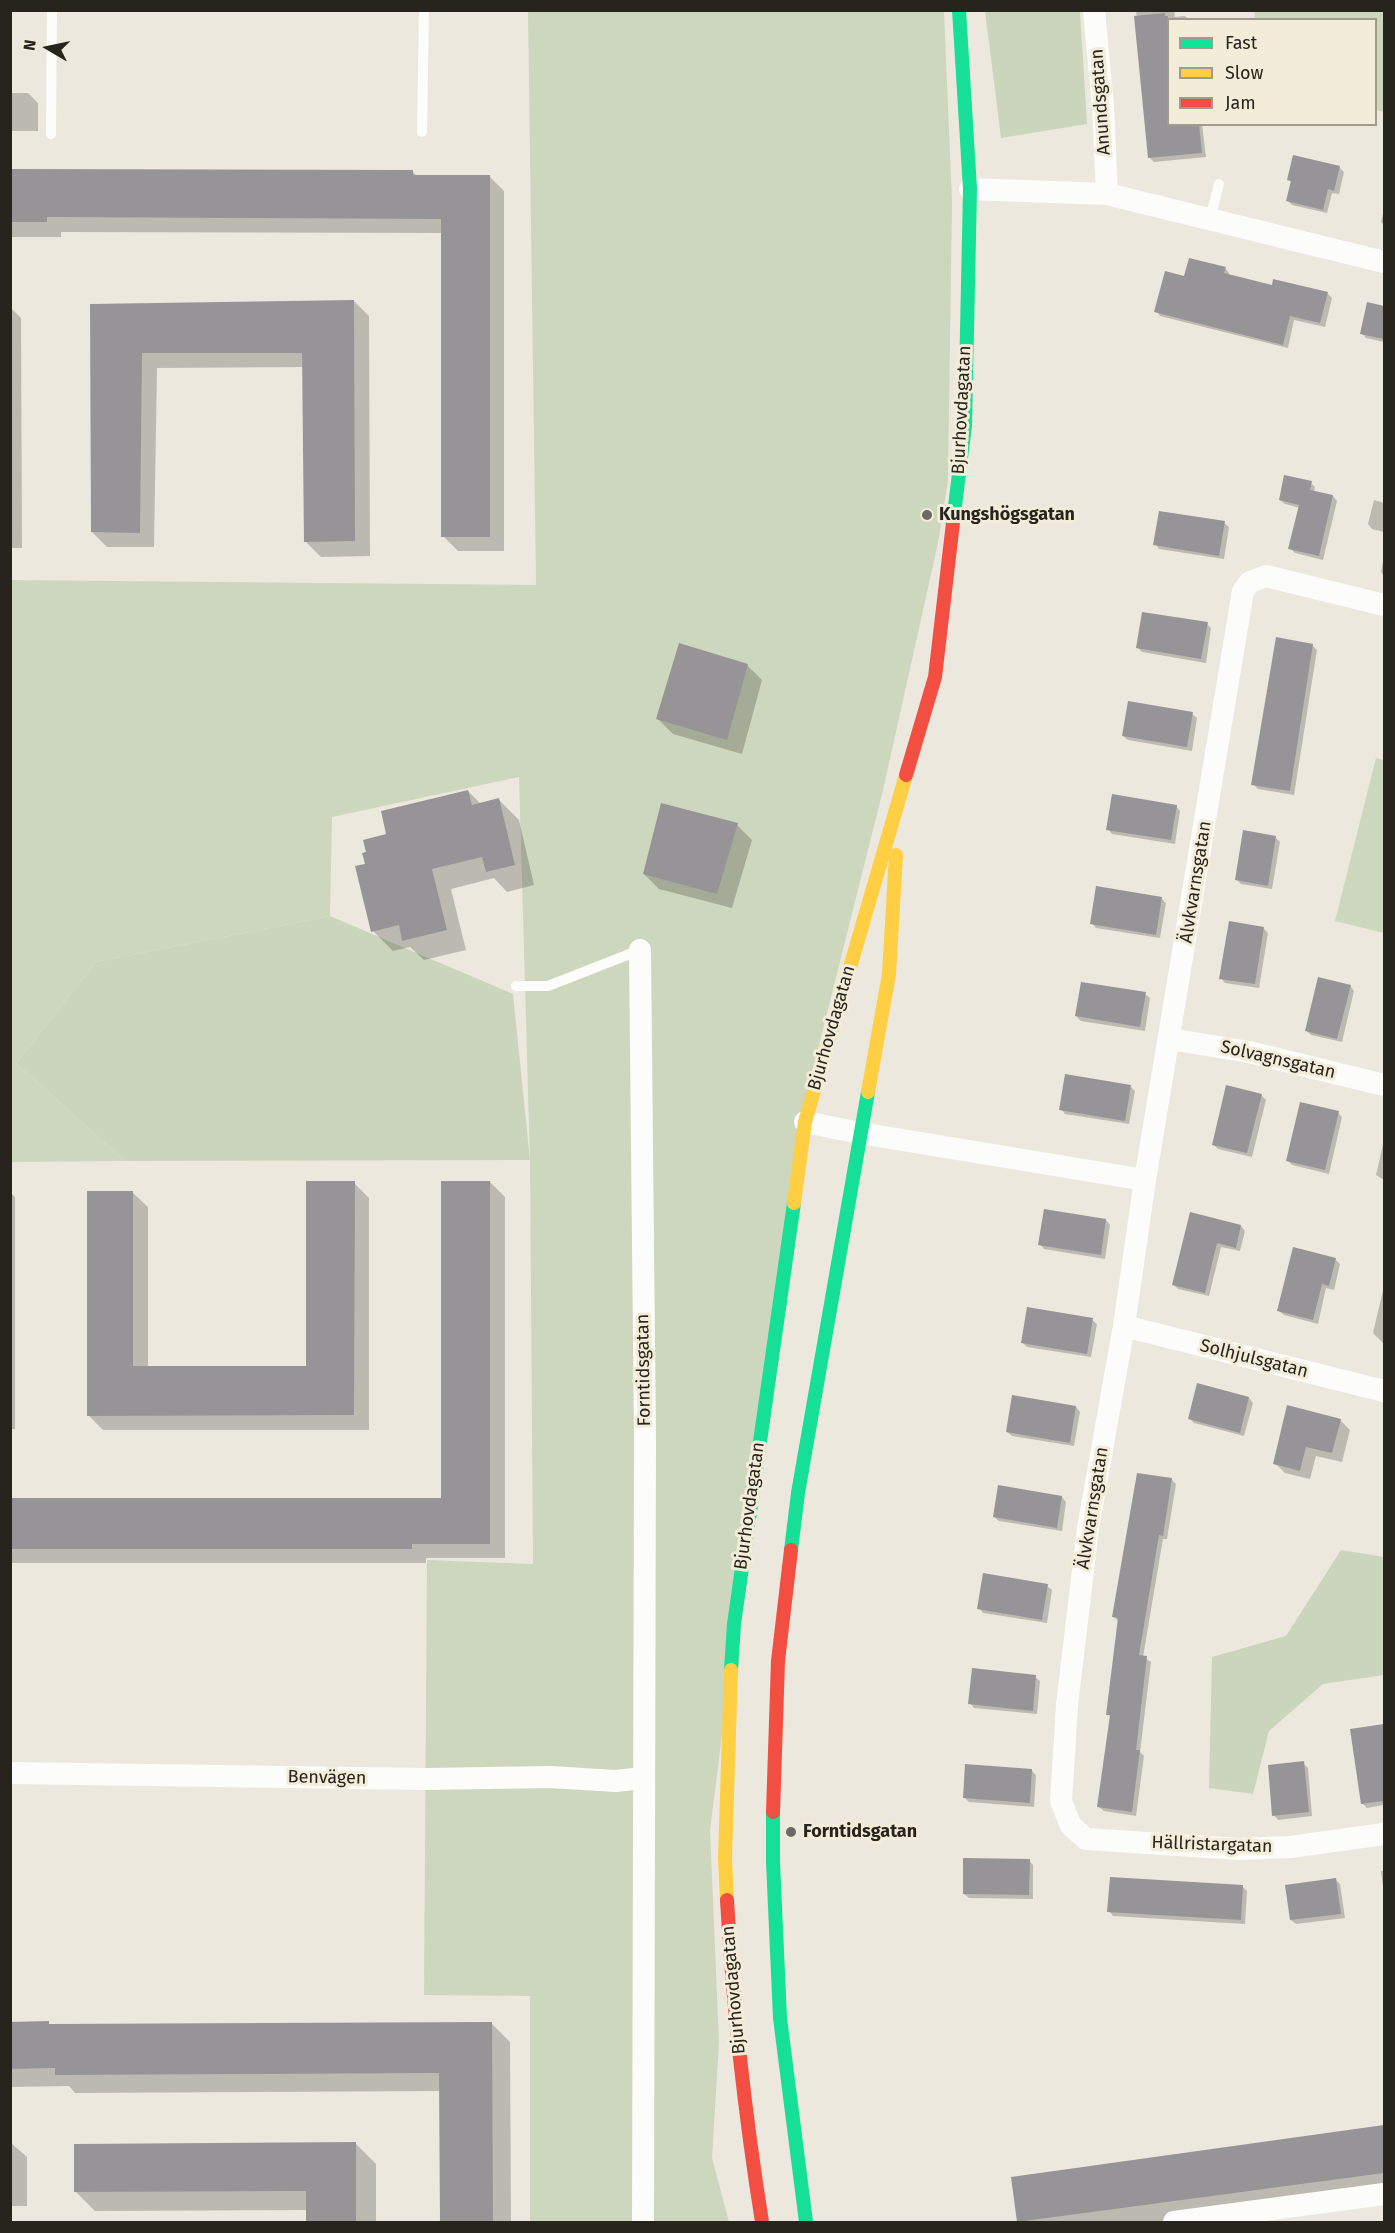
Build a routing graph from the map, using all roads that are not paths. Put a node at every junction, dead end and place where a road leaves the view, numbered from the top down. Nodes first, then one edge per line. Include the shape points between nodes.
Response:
1 (52, 10) edge
2 (424, 10) edge
3 (959, 10) edge
4 (1094, 10) edge
5 (422, 132) dead end
6 (51, 134) dead end
7 (1218, 184) dead end
8 (970, 189) junction
9 (1107, 194) junction
10 (1210, 219) junction
11 (1384, 262) edge
12 (1384, 605) edge
13 (898, 803) junction
14 (640, 950) joint
15 (516, 986) dead end
16 (1170, 1039) junction
17 (1384, 1085) edge
18 (805, 1122) junction
19 (860, 1133) junction
20 (1145, 1180) junction
21 (1124, 1326) junction
22 (1384, 1391) edge
23 (10, 1773) edge
24 (643, 1778) junction
25 (1078, 1832) joint
26 (1384, 1834) edge
27 (1384, 2194) edge
28 (643, 2223) edge
29 (762, 2223) edge
30 (806, 2223) edge
31 (1174, 2223) edge

1 - 6 lane
2 - 5 lane
3 - 8 main road, Bjurhovdagatan
4 - 9 street, Anundsgatan
7 - 10 lane
8 - 9 street
8 - 13 main road, Bjurhovdagatan via 964,426 935,677
9 - 10 street
10 - 11 street
12 - 16 street, Älvkvarnsgatan via 1266,576 1248,584 1244,591
13 - 18 main road, Bjurhovdagatan
13 - 19 main road, Bjurhovdagatan via 889,974
14 - 15 lane via 548,986
14 - 24 street, Forntidsgatan via 645,1440
16 - 17 street, Solvagnsgatan via 1249,1052
16 - 20 street, Älvkvarnsgatan
18 - 19 street
18 - 29 main road, Bjurhovdagatan via 734,1624 728,1721 725,1858 732,1994
19 - 20 street
19 - 30 main road, Bjurhovdagatan via 798,1493 778,1661 773,1807 780,2007
20 - 21 street, Älvkvarnsgatan
21 - 22 street, Solhjulsgatan
21 - 25 street, Älvkvarnsgatan via 1088,1528 1067,1705 1061,1801 1071,1826
23 - 24 street, Benvägen via 550,1777 616,1781
24 - 28 street, Forntidsgatan
25 - 26 street, Hällristargatan via 1086,1839 1239,1849 1290,1847
27 - 31 street

